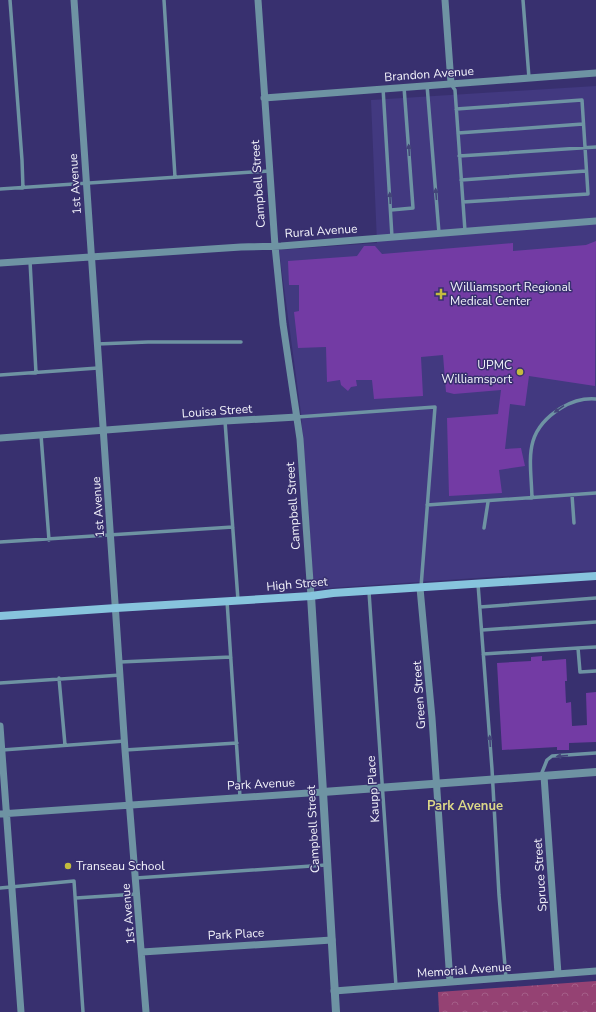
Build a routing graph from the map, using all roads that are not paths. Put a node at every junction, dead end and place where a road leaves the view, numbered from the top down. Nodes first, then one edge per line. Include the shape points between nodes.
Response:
1 (10, 0) edge
2 (74, 0) edge
3 (164, 0) edge
4 (258, 0) edge
5 (445, 0) edge
6 (523, 0) edge
7 (596, 73) edge
8 (529, 78) junction
9 (451, 83) junction
10 (428, 85) junction
11 (404, 87) junction
12 (383, 88) junction
13 (264, 98) junction
14 (456, 109) junction
15 (583, 124) junction
16 (458, 133) junction
17 (585, 147) junction
18 (596, 148) edge
19 (459, 156) junction
20 (269, 171) junction
21 (586, 171) junction
22 (175, 177) junction
23 (461, 180) junction
24 (86, 183) junction
25 (23, 188) junction
26 (0, 189) edge
27 (462, 202) junction
28 (391, 210) junction
29 (596, 222) edge
30 (465, 231) junction
31 (439, 233) junction
32 (392, 237) junction
33 (274, 246) junction
34 (92, 256) junction
35 (30, 261) junction
36 (0, 263) edge
37 (241, 342) dead end
38 (97, 344) junction
39 (98, 368) junction
40 (36, 372) junction
41 (0, 375) edge
42 (596, 399) edge
43 (435, 407) joint
44 (297, 417) junction
45 (225, 421) junction
46 (104, 430) junction
47 (41, 434) junction
48 (0, 438) edge
49 (596, 493) edge
50 (572, 495) junction
51 (532, 498) junction
52 (488, 502) junction
53 (427, 505) junction
54 (574, 523) dead end
55 (233, 528) junction
56 (484, 528) dead end
57 (111, 535) junction
58 (49, 540) junction
59 (0, 542) edge
60 (596, 576) edge
61 (478, 584) junction
62 (420, 588) junction
63 (369, 591) junction
64 (310, 596) junction
65 (596, 598) edge
66 (238, 600) junction
67 (227, 601) junction
68 (480, 607) junction
69 (116, 608) junction
70 (0, 616) edge
71 (596, 622) edge
72 (482, 630) junction
73 (596, 646) edge
74 (578, 648) junction
75 (483, 654) junction
76 (231, 657) junction
77 (120, 662) junction
78 (596, 672) edge
79 (121, 676) junction
80 (59, 678) junction
81 (0, 683) edge
82 (0, 726) edge
83 (125, 741) junction
84 (237, 743) junction
85 (64, 745) junction
86 (1, 750) edge
87 (125, 750) junction
88 (596, 752) edge
89 (596, 772) edge
90 (542, 776) junction
91 (492, 780) junction
92 (436, 784) junction
93 (382, 788) junction
94 (324, 792) junction
95 (240, 797) junction
96 (129, 805) junction
97 (3, 814) edge
98 (327, 865) junction
99 (136, 878) junction
100 (11, 887) junction
101 (0, 888) edge
102 (137, 894) junction
103 (76, 898) junction
104 (332, 940) junction
105 (142, 952) junction
106 (596, 971) edge
107 (558, 974) junction
108 (506, 978) junction
109 (450, 982) junction
110 (396, 986) junction
111 (334, 991) junction
112 (21, 1012) edge
113 (84, 1012) edge
114 (146, 1012) edge
115 (336, 1012) edge

1 - 25 lane
2 - 24 street, 1st Avenue
3 - 22 lane
4 - 13 street, Campbell Street
5 - 9 street
6 - 8 lane
7 - 8 street, Brandon Avenue
8 - 9 street, Brandon Avenue
9 - 10 street, Brandon Avenue
9 - 14 lane via 455,90
10 - 11 street, Brandon Avenue
31 -> 10 lane
11 - 12 street, Brandon Avenue
28 -> 11 lane via 413,208
12 - 13 street, Brandon Avenue
28 -> 12 lane
13 - 20 street, Campbell Street
14 - 15 lane via 582,100
14 - 16 lane
15 - 16 lane
15 - 17 lane
16 - 19 lane
17 - 18 lane
17 - 19 lane
17 - 21 lane
19 - 23 lane
20 - 22 lane
20 - 33 street, Campbell Street
21 - 23 lane
21 - 27 lane via 588,194
22 - 24 lane
23 - 27 lane
24 - 25 lane
24 - 34 street, 1st Avenue
25 - 26 lane
27 - 30 lane
28 - 32 lane
29 - 30 street, Rural Avenue
30 - 31 street, Rural Avenue
31 - 32 street, Rural Avenue
32 - 33 street, Rural Avenue
33 - 34 street, Rural Avenue
33 - 44 street, Campbell Street
34 - 35 street, Rural Avenue
34 - 38 street, 1st Avenue
35 - 36 street, Rural Avenue
35 - 40 lane
37 - 38 lane
38 - 39 street, 1st Avenue
39 - 40 lane
39 - 46 street, 1st Avenue
40 - 41 lane
42 -> 51 lane via 567,404 541,425 534,439 530,458
43 - 44 lane, Louisa Street
43 - 53 lane, Green Street
44 - 45 street, Louisa Street
44 - 64 street, Campbell Street
45 - 46 street, Louisa Street
45 - 55 lane
46 - 47 street, Louisa Street
46 - 57 street, 1st Avenue
47 - 48 street, Louisa Street
47 - 58 lane
49 - 50 lane
50 - 51 lane
50 - 54 lane
51 - 52 lane
52 - 53 lane
52 - 56 lane
53 - 62 lane, Green Street
55 - 57 lane
55 - 66 lane
57 - 58 lane
57 - 69 street, 1st Avenue
58 - 59 lane
60 - 61 main road, High Street
61 - 62 main road, High Street
61 - 68 lane
62 - 63 main road, High Street
62 - 92 street, Green Street
63 - 64 main road, High Street
63 - 93 lane, Kaupp Place
64 - 66 main road, High Street
64 - 94 street, Campbell Street
65 - 68 lane
66 - 67 main road, High Street
67 - 69 main road, High Street
67 - 76 lane
68 - 72 lane
69 - 70 main road, High Street
69 - 77 street, 1st Avenue
71 - 72 lane
72 - 75 lane
73 - 74 lane
74 - 75 lane
74 - 78 lane via 580,672
91 -> 75 lane
76 - 77 lane
76 - 84 lane
77 - 79 street, 1st Avenue
79 - 80 lane
79 - 83 street, 1st Avenue
80 - 81 lane
80 - 85 lane
82 - 86 street
83 - 85 lane
83 - 87 street, 1st Avenue
84 - 87 lane
84 - 95 lane
85 - 86 lane
86 - 97 street
87 - 96 street, 1st Avenue
88 -> 90 lane via 552,756 547,760
89 - 90 street, Park Avenue
90 - 91 street, Park Avenue
90 - 107 street, Spruce Street
91 - 92 street, Park Avenue
91 - 108 lane via 498,895
92 - 93 street, Park Avenue
92 - 109 street, Green Street
93 - 94 street, Park Avenue
93 - 110 lane, Kaupp Place
94 - 95 street, Park Avenue
94 - 98 street, Campbell Street
95 - 96 street, Park Avenue
96 - 97 street, Park Avenue
96 - 99 street, 1st Avenue
97 - 100 street
98 - 99 lane
98 - 104 street, Campbell Street
99 - 102 street, 1st Avenue
100 - 101 lane
100 - 103 lane via 74,881
100 - 112 street
102 - 103 lane
102 - 105 street, 1st Avenue
103 - 113 lane
104 - 105 street, Park Place
104 - 111 street, Campbell Street
105 - 114 street, 1st Avenue
106 - 107 street, Memorial Avenue
107 - 108 street, Memorial Avenue
108 - 109 street, Memorial Avenue
109 - 110 street, Memorial Avenue
110 - 111 street, Memorial Avenue
111 - 115 street, Campbell Street

